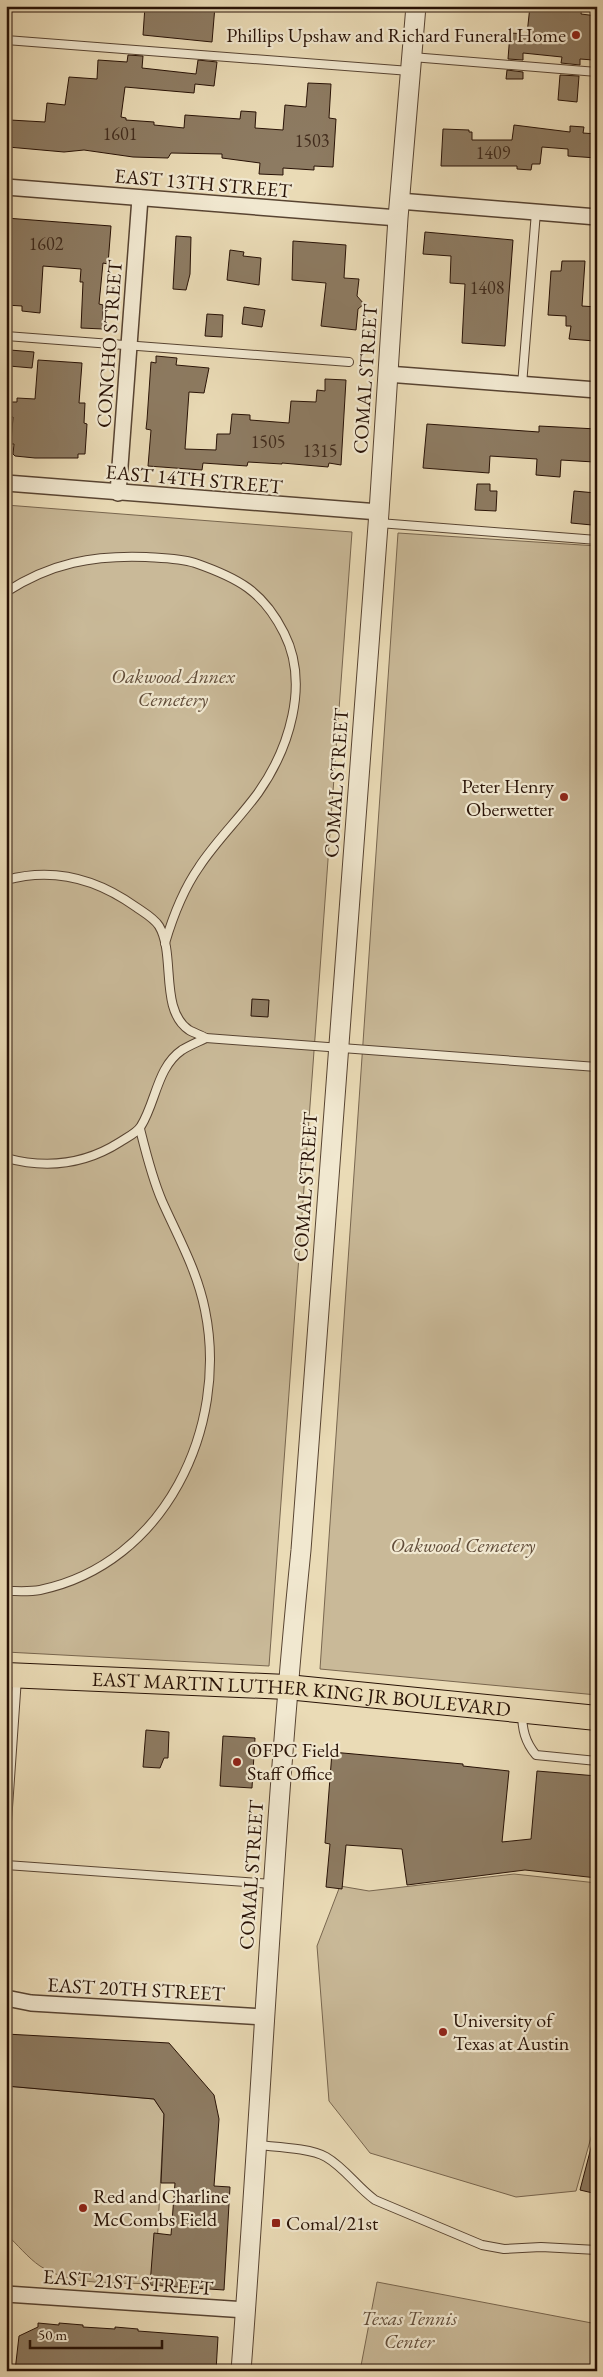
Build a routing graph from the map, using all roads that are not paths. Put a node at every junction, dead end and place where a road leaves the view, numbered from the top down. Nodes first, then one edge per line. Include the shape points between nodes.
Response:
1 (416, 6) edge
2 (6, 40) edge
3 (411, 64) junction
4 (597, 72) edge
5 (6, 187) edge
6 (140, 198) junction
7 (398, 210) junction
8 (536, 212) junction
9 (597, 217) edge
10 (6, 336) edge
11 (130, 346) junction
12 (349, 362) dead end
13 (387, 374) junction
14 (522, 385) junction
15 (597, 390) edge
16 (6, 483) edge
17 (118, 493) junction
18 (378, 518) junction
19 (597, 540) edge
20 (6, 592) edge
21 (6, 880) edge
22 (165, 943) junction
23 (206, 1038) junction
24 (338, 1048) junction
25 (597, 1067) edge
26 (140, 1129) junction
27 (6, 1158) edge
28 (6, 1591) edge
29 (12, 1676) edge
30 (288, 1687) junction
31 (522, 1710) junction
32 (597, 1718) edge
33 (597, 1761) edge
34 (6, 1836) edge
35 (6, 1865) edge
36 (273, 1884) junction
37 (6, 1998) edge
38 (263, 2017) junction
39 (256, 2145) junction
40 (597, 2250) edge
41 (6, 2294) edge
42 (246, 2310) junction
43 (242, 2371) edge

1 - 3 street, COMAL STREET
2 - 3 lane
3 - 4 lane
3 - 7 street, COMAL STREET
5 - 6 street, EAST 13TH STREET
6 - 7 street, EAST 13TH STREET
6 - 11 street, CONCHO STREET
7 - 8 street, EAST 13TH STREET
7 - 13 street, COMAL STREET
8 - 9 street, EAST 13TH STREET
8 - 14 lane
10 - 11 lane
11 - 12 lane
11 - 17 street, CONCHO STREET
13 - 14 street
13 - 18 street, COMAL STREET
14 - 15 street
16 - 17 street, EAST 14TH STREET
17 - 18 street, EAST 14TH STREET
18 - 19 lane, EAST 14TH STREET
18 - 24 street, COMAL STREET
20 - 22 lane via 26,580 74,561 128,556 191,562 246,586 264,601 291,647 296,674 295,700 289,729 278,757 258,792 198,868 173,916
21 - 22 lane via 56,874 98,886 144,912 158,925
22 - 23 lane via 170,993 177,1016 188,1030
23 - 24 lane
23 - 26 lane via 182,1050 170,1062
24 - 25 lane
24 - 30 street, COMAL STREET
26 - 27 lane via 96,1156 72,1162 28,1164
26 - 28 lane via 158,1192 190,1257 206,1310 212,1365 200,1435 173,1495 150,1526 127,1549 75,1579 40,1590
29 - 30 main road, EAST MARTIN LUTHER KING JR BOULEVARD
29 - 34 lane
30 - 31 main road, EAST MARTIN LUTHER KING JR BOULEVARD
30 - 36 street, COMAL STREET
31 - 32 main road, EAST MARTIN LUTHER KING JR BOULEVARD
31 - 33 lane via 522,1728 528,1746 536,1755
35 - 36 lane
36 - 38 street, COMAL STREET
37 - 38 street, EAST 20TH STREET via 31,2003
38 - 39 street, COMAL STREET
39 - 40 lane via 324,2155 375,2200 482,2245 504,2249
39 - 42 street, COMAL STREET
41 - 42 street, EAST 21ST STREET
42 - 43 street, COMAL STREET

